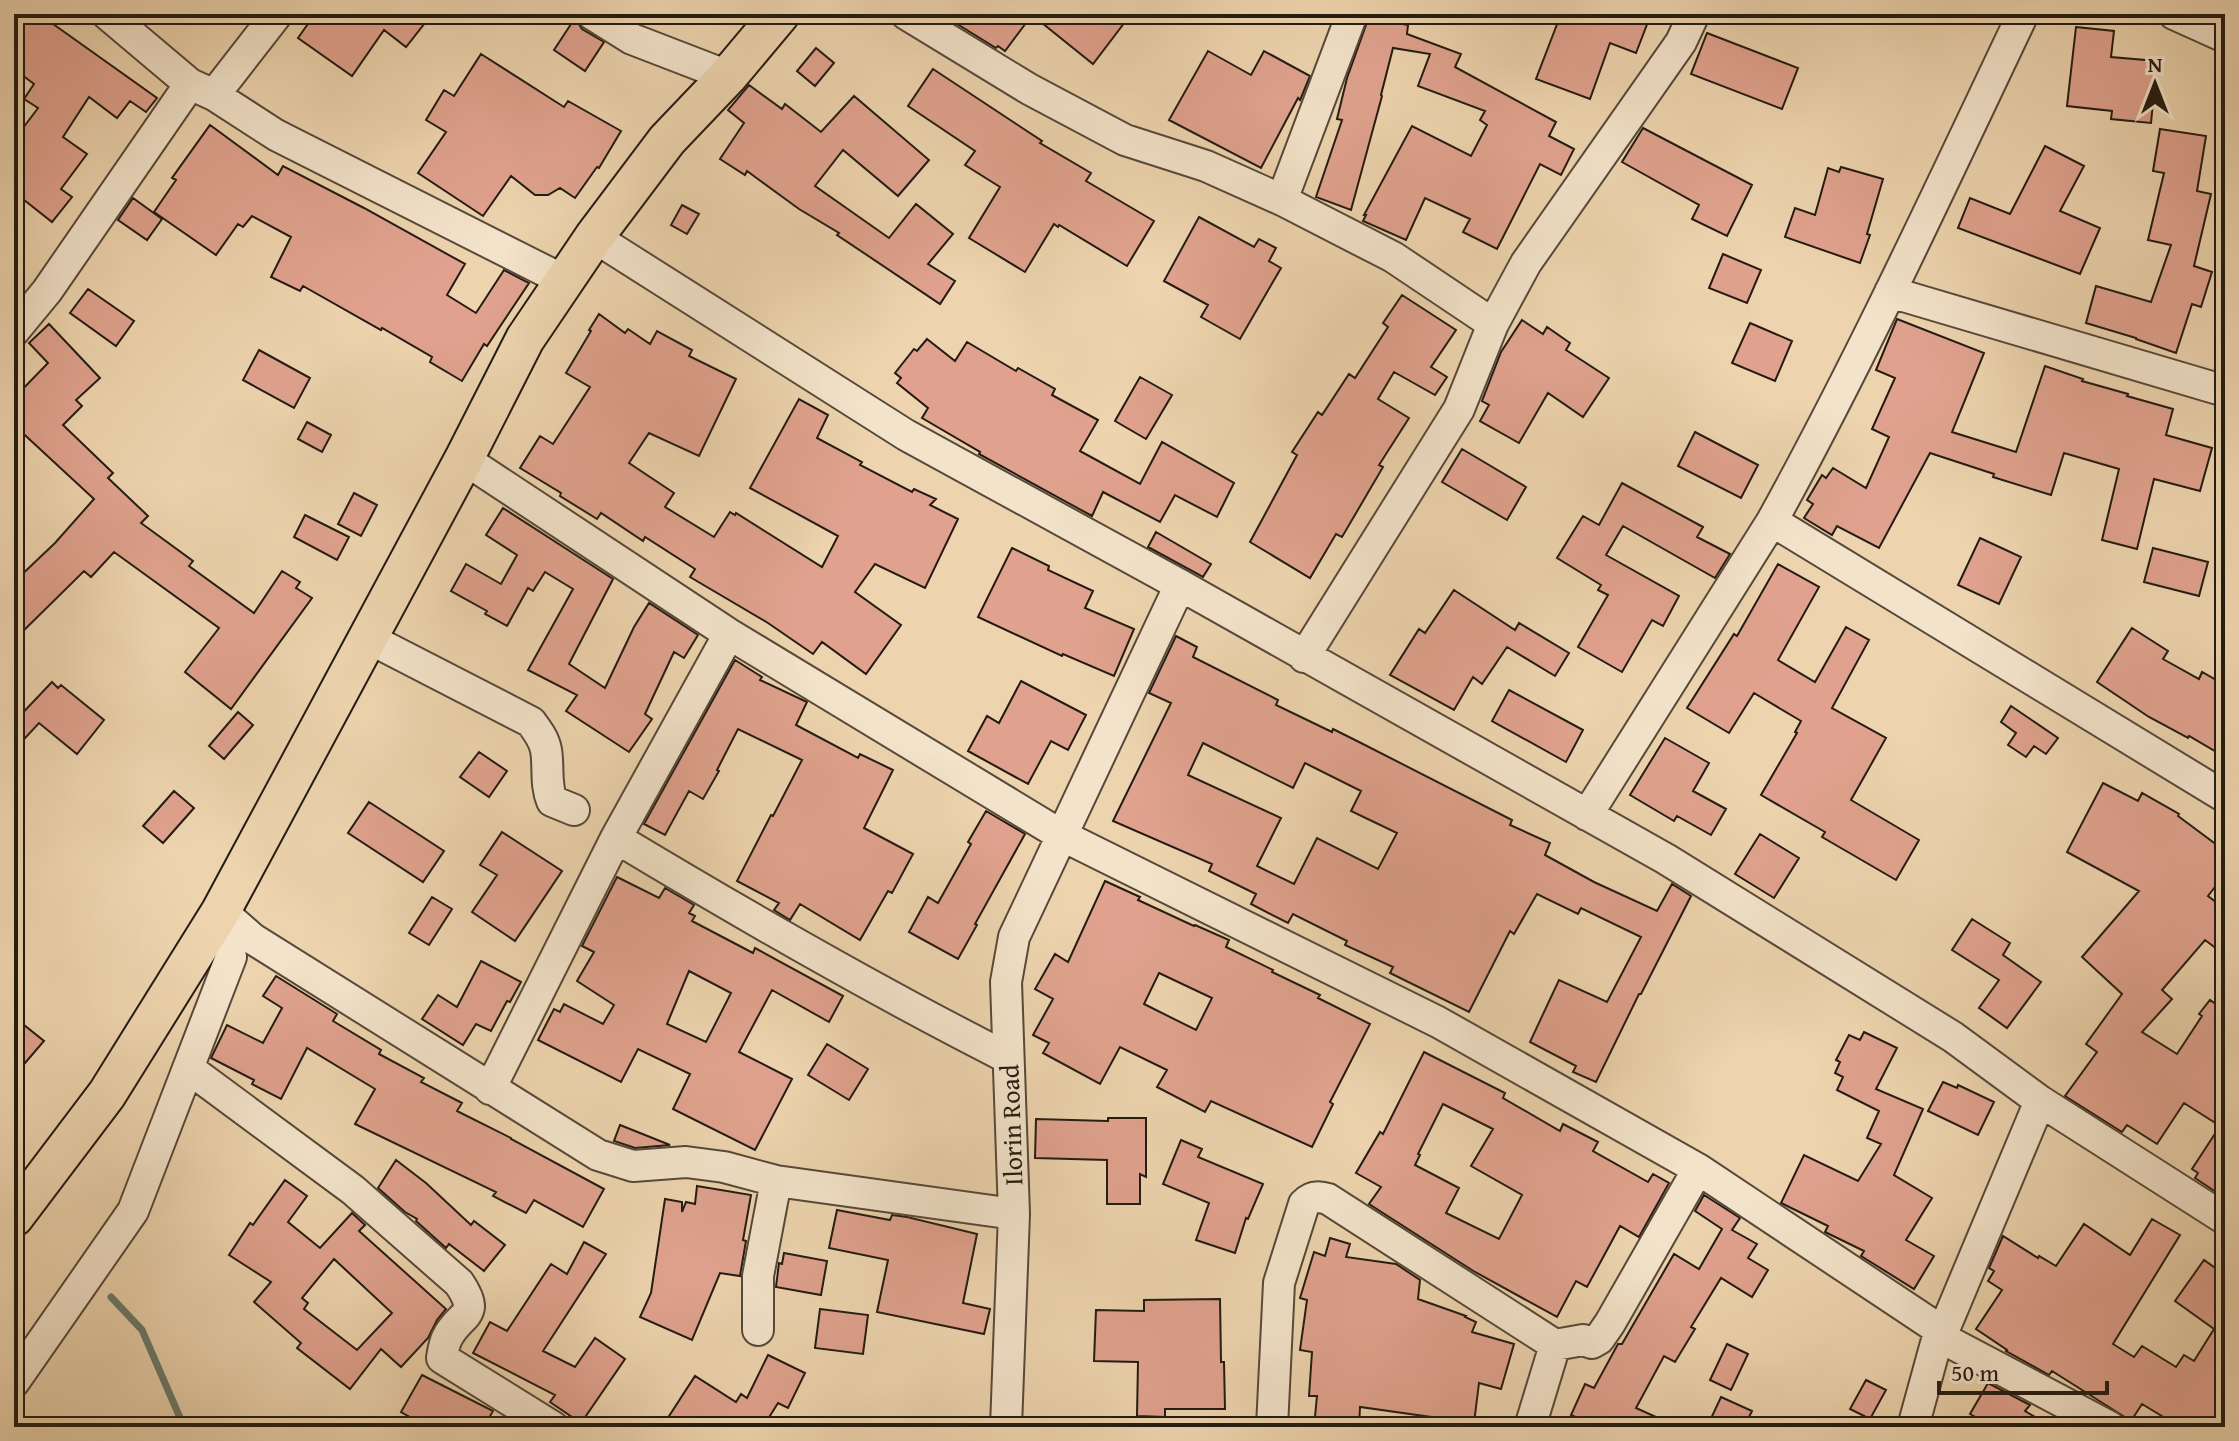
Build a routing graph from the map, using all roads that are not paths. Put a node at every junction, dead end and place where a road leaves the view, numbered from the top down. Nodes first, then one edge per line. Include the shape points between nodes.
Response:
1 (107, 14) edge
2 (277, 14) edge
3 (592, 14) edge
4 (780, 14) edge
5 (906, 14) edge
6 (1352, 14) edge
7 (1694, 14) edge
8 (2023, 14) edge
9 (2174, 14) edge
10 (2225, 37) edge
11 (728, 76) junction
12 (202, 90) junction
13 (1282, 200) junction
14 (594, 237) junction
15 (565, 281) junction
16 (1890, 292) junction
17 (1493, 324) junction
18 (14, 331) edge
19 (2225, 391) edge
20 (464, 459) junction
21 (1772, 521) junction
22 (1180, 585) junction
23 (729, 634) junction
24 (366, 637) junction
25 (1304, 657) junction
26 (2225, 797) edge
27 (574, 810) dead end
28 (1587, 815) junction
29 (1061, 835) junction
30 (616, 838) junction
31 (221, 911) junction
32 (1008, 1058) junction
33 (188, 1068) junction
34 (490, 1089) junction
35 (2040, 1101) junction
36 (1698, 1169) junction
37 (776, 1181) junction
38 (1014, 1214) junction
39 (14, 1217) edge
40 (2225, 1219) edge
41 (758, 1330) dead end
42 (1941, 1334) junction
43 (1555, 1345) junction
44 (14, 1382) edge
45 (553, 1427) edge
46 (1006, 1427) edge
47 (1272, 1427) edge
48 (1530, 1427) edge
49 (1913, 1427) edge
50 (2110, 1427) edge

1 - 12 street
2 - 12 street
3 - 11 street via 632,39
4 - 11 main road
5 - 13 street via 1125,140 1206,166
6 - 13 street
7 - 17 street via 1681,42 1526,263
8 - 16 street
9 - 10 street
11 - 14 main road via 667,140
12 - 15 street via 276,135
12 - 18 street
13 - 17 street via 1393,257
14 - 15 main road
14 - 22 street via 906,435
15 - 20 main road via 525,339
16 - 19 street
16 - 21 street
17 - 25 street via 1459,409
20 - 23 street
20 - 24 main road
21 - 26 street
21 - 28 street
22 - 25 street
22 - 29 street, Ilorin Road
23 - 29 street
23 - 30 street
24 - 27 street via 531,722 546,748 552,801
24 - 31 main road
25 - 28 street
28 - 35 street via 1953,1037
29 - 32 street, Ilorin Road via 1014,937 1006,982
29 - 36 street via 1438,1022
30 - 32 street via 759,924
30 - 34 street
31 - 33 street via 231,957
31 - 34 street via 253,939
31 - 39 main road via 107,1094
32 - 38 street, Ilorin Road
33 - 44 street via 133,1211
33 - 45 street via 353,1190 459,1283 469,1298 468,1313 447,1338 442,1358
34 - 37 street via 598,1155 633,1166 686,1162 724,1167
35 - 40 street
35 - 42 street
36 - 42 street
36 - 43 street via 1599,1339
37 - 38 street
37 - 41 street via 758,1276
38 - 46 street, Ilorin Road
42 - 49 street
42 - 50 street
43 - 47 street via 1328,1199 1314,1197 1304,1204 1279,1283
43 - 48 street

